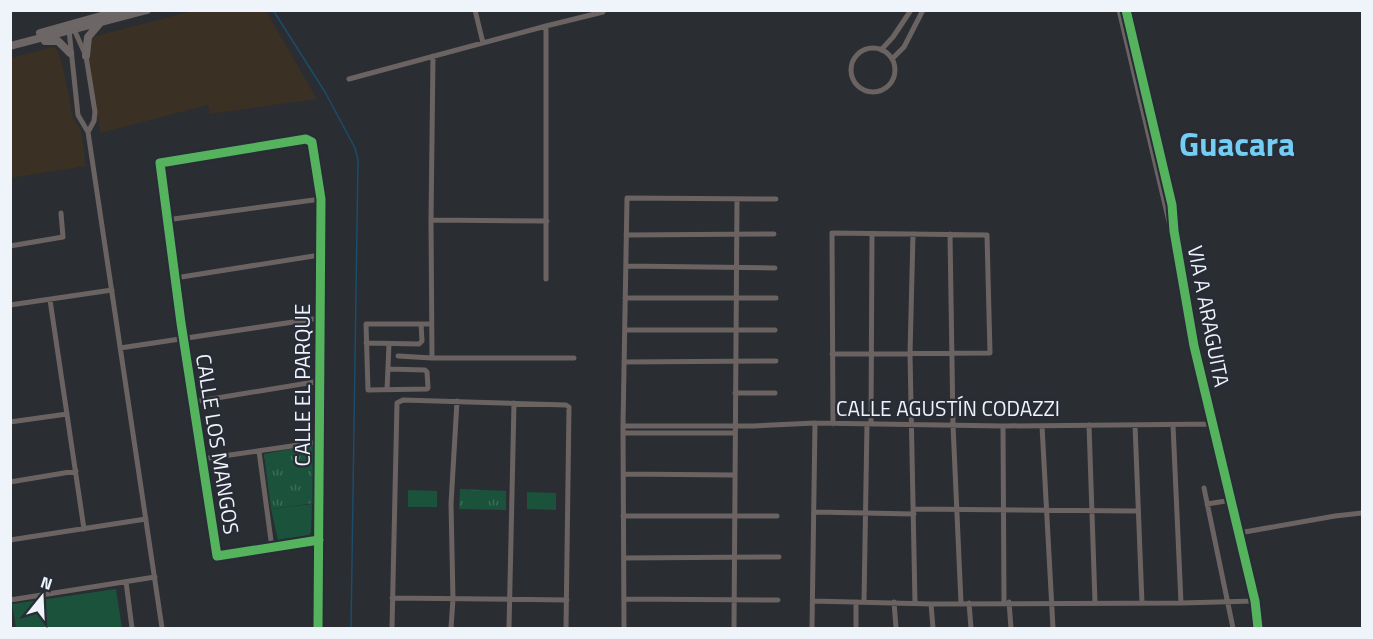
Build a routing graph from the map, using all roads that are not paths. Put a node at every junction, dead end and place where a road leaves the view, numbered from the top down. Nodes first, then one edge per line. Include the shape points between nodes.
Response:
1 (122, 10) edge
2 (147, 10) edge
3 (475, 10) edge
4 (911, 10) edge
5 (923, 10) edge
6 (1119, 10) edge
7 (1125, 10) edge
8 (603, 12) edge
9 (102, 22) junction
10 (546, 26) junction
11 (70, 27) junction
12 (10, 41) edge
13 (483, 42) junction
14 (11, 46) edge
15 (881, 50) junction
16 (70, 52) junction
17 (86, 56) junction
18 (433, 56) junction
19 (892, 59) junction
20 (349, 79) dead end
21 (88, 132) junction
22 (321, 199) junction
23 (776, 199) dead end
24 (736, 200) junction
25 (61, 213) dead end
26 (166, 220) junction
27 (431, 220) junction
28 (547, 221) junction
29 (1174, 231) junction
30 (736, 234) junction
31 (774, 234) dead end
32 (872, 234) junction
33 (913, 234) junction
34 (950, 234) junction
35 (626, 235) junction
36 (10, 246) edge
37 (320, 255) junction
38 (626, 266) junction
39 (736, 267) junction
40 (775, 268) dead end
41 (175, 278) junction
42 (546, 279) dead end
43 (112, 290) junction
44 (625, 298) junction
45 (736, 298) junction
46 (776, 298) dead end
47 (50, 300) junction
48 (10, 305) edge
49 (320, 318) junction
50 (421, 324) junction
51 (431, 324) junction
52 (625, 330) junction
53 (735, 330) junction
54 (775, 330) dead end
55 (183, 339) junction
56 (366, 343) junction
57 (389, 345) junction
58 (120, 348) junction
59 (832, 354) junction
60 (910, 354) junction
61 (952, 354) junction
62 (872, 355) junction
63 (398, 356) dead end
64 (432, 358) junction
65 (574, 358) dead end
66 (735, 361) junction
67 (776, 361) dead end
68 (624, 362) junction
69 (388, 369) junction
70 (320, 381) junction
71 (387, 390) junction
72 (735, 393) junction
73 (775, 393) dead end
74 (457, 401) junction
75 (193, 402) junction
76 (513, 403) junction
77 (67, 414) junction
78 (10, 422) edge
79 (815, 423) junction
80 (832, 424) junction
81 (869, 424) junction
82 (913, 424) junction
83 (953, 424) junction
84 (1214, 424) junction
85 (1135, 425) junction
86 (1173, 425) junction
87 (623, 426) junction
88 (734, 426) junction
89 (1003, 426) junction
90 (1042, 426) junction
91 (1089, 426) junction
92 (623, 433) junction
93 (734, 433) junction
94 (319, 442) junction
95 (259, 451) junction
96 (202, 459) junction
97 (76, 471) junction
98 (623, 474) junction
99 (734, 475) junction
100 (10, 482) edge
101 (1204, 488) dead end
102 (1232, 500) junction
103 (1207, 504) junction
104 (958, 509) junction
105 (1002, 509) junction
106 (1048, 510) junction
107 (1091, 510) junction
108 (1137, 511) junction
109 (815, 512) junction
110 (867, 512) junction
111 (914, 512) junction
112 (1362, 513) edge
113 (623, 516) junction
114 (734, 516) junction
115 (777, 516) dead end
116 (146, 519) junction
117 (84, 529) junction
118 (1239, 533) junction
119 (10, 540) edge
120 (319, 540) junction
121 (272, 548) junction
122 (734, 557) junction
123 (779, 557) dead end
124 (624, 558) junction
125 (155, 577) junction
126 (126, 582) junction
127 (393, 598) junction
128 (453, 599) junction
129 (510, 599) junction
130 (624, 599) junction
131 (10, 600) edge
132 (567, 600) junction
133 (734, 600) junction
134 (777, 600) dead end
135 (813, 601) junction
136 (1255, 601) junction
137 (856, 602) junction
138 (864, 602) junction
139 (894, 602) junction
140 (1007, 602) junction
141 (1050, 602) junction
142 (1095, 602) junction
143 (1226, 602) junction
144 (915, 603) junction
145 (961, 603) junction
146 (969, 603) junction
147 (1142, 603) junction
148 (1181, 603) junction
149 (932, 604) junction
150 (132, 628) edge
151 (162, 628) edge
152 (318, 628) edge
153 (392, 628) edge
154 (451, 628) edge
155 (510, 628) edge
156 (566, 628) edge
157 (624, 628) edge
158 (734, 628) edge
159 (812, 628) edge
160 (856, 628) edge
161 (896, 628) edge
162 (933, 628) edge
163 (971, 628) edge
164 (1011, 628) edge
165 (1053, 628) edge
166 (1233, 628) edge
167 (1258, 628) edge

1 - 11 main road
2 - 9 main road
3 - 13 street
4 - 15 street
5 - 19 street via 904,47
6 - 29 street, VIA A ARAGUITA
7 - 29 street, VIA A ARAGUITA via 1172,205
8 - 10 street
9 - 11 main road
9 - 17 main road via 88,37
10 - 13 street
10 - 28 street
11 - 12 main road
11 - 14 main road
11 - 16 street
11 - 17 street
13 - 18 street
14 - 16 main road via 54,40
15 - 19 street
15 - 19 street via 865,50 854,61 852,77 863,89 879,91 892,82
16 - 21 street via 78,115
17 - 21 street via 95,112
18 - 20 street
18 - 27 street
21 - 43 street
22 - 26 street
22 - 26 street, CALLE EL PARQUE via 312,142 306,140 160,162
22 - 37 street, CALLE EL PARQUE
23 - 24 street
24 - 30 street
24 - 35 street via 627,198
25 - 36 street via 63,237
26 - 41 street
27 - 28 street
27 - 51 street
28 - 42 street
29 - 84 street, VIA A ARAGUITA via 1194,346
30 - 31 street
30 - 35 street
30 - 39 street
32 - 33 street
32 - 59 street via 832,233
32 - 62 street
33 - 34 street
33 - 60 street
34 - 61 street
34 - 61 street via 987,235 990,353
35 - 38 street
37 - 41 street
37 - 49 street, CALLE EL PARQUE
38 - 39 street
38 - 44 street
39 - 40 street
39 - 45 street
41 - 55 street, CALLE LOS MANGOS
43 - 47 street
43 - 58 street
44 - 45 street
44 - 52 street
45 - 46 street
45 - 53 street
47 - 48 street
47 - 77 street
49 - 55 street
49 - 70 street, CALLE EL PARQUE
50 - 51 street
50 - 56 street via 368,324
50 - 57 street via 421,343
51 - 64 street
52 - 53 street
52 - 68 street
53 - 54 street
53 - 66 street
55 - 58 street
55 - 75 street, CALLE LOS MANGOS
56 - 57 street
56 - 71 street via 368,390
57 - 69 street
58 - 116 street
59 - 62 street
59 - 80 street
60 - 61 street
60 - 62 street
60 - 82 street
61 - 83 street
62 - 81 street
63 - 64 street
64 - 65 street
66 - 67 street
66 - 68 street
66 - 72 street
68 - 87 street
69 - 71 street
69 - 71 street via 425,370 428,386
70 - 75 street
70 - 94 street, CALLE EL PARQUE
72 - 73 street
72 - 88 street
74 - 76 street
74 - 127 street via 397,403
74 - 128 street via 451,504
75 - 96 street, CALLE LOS MANGOS
76 - 129 street
76 - 132 street via 566,405 570,410
77 - 78 street
77 - 97 street
79 - 80 street, CALLE AGUSTÍN CODAZZI
79 - 88 street
79 - 109 street, CALLE AGUSTÍN CODAZZI
80 - 81 street, CALLE AGUSTÍN CODAZZI
81 - 82 street, CALLE AGUSTÍN CODAZZI
81 - 110 street
82 - 83 street, CALLE AGUSTÍN CODAZZI
82 - 111 street
83 - 89 street, CALLE AGUSTÍN CODAZZI
83 - 104 street
84 - 86 street, CALLE AGUSTÍN CODAZZI
84 - 102 street, VIA A ARAGUITA
85 - 86 street, CALLE AGUSTÍN CODAZZI
85 - 91 street, CALLE AGUSTÍN CODAZZI
85 - 108 street
86 - 148 street
87 - 88 street
87 - 92 street
88 - 93 street
89 - 90 street, CALLE AGUSTÍN CODAZZI
89 - 105 street
90 - 91 street, CALLE AGUSTÍN CODAZZI
90 - 106 street
91 - 107 street
92 - 93 street
92 - 98 street
93 - 99 street
94 - 95 street
94 - 120 street, CALLE EL PARQUE
95 - 96 street
95 - 121 street
96 - 121 street, CALLE LOS MANGOS via 217,556
97 - 100 street
97 - 117 street
98 - 99 street
98 - 113 street
99 - 114 street
101 - 103 street
102 - 103 street
102 - 118 street, VIA A ARAGUITA
103 - 143 street
104 - 105 street
104 - 111 street
104 - 145 street
105 - 106 street
105 - 140 street
106 - 107 street
106 - 141 street
107 - 108 street
107 - 142 street
108 - 147 street
109 - 110 street
109 - 135 street, CALLE AGUSTÍN CODAZZI
110 - 111 street
110 - 138 street
111 - 144 street
112 - 118 street
113 - 114 street
113 - 124 street
114 - 115 street
114 - 122 street
116 - 117 street
116 - 125 street
117 - 119 street
118 - 136 street, VIA A ARAGUITA
120 - 121 street, CALLE LOS MANGOS
120 - 152 street, CALLE EL PARQUE
122 - 123 street
122 - 124 street
122 - 133 street
124 - 130 street
125 - 126 street
125 - 151 street
126 - 131 street
126 - 150 street
127 - 128 street
127 - 153 street
128 - 129 street
128 - 154 street
129 - 132 street
129 - 155 street
130 - 133 street
130 - 157 street
132 - 156 street
133 - 134 street
133 - 158 street
135 - 137 street
135 - 159 street, CALLE AGUSTÍN CODAZZI
136 - 143 street
136 - 167 street, VIA A ARAGUITA
137 - 138 street
137 - 160 street
138 - 139 street
139 - 144 street
139 - 161 street
140 - 141 street
140 - 146 street
140 - 164 street
141 - 142 street
141 - 165 street
142 - 147 street
143 - 148 street
143 - 166 street
144 - 149 street
145 - 146 street
145 - 149 street
146 - 163 street
147 - 148 street
149 - 162 street

